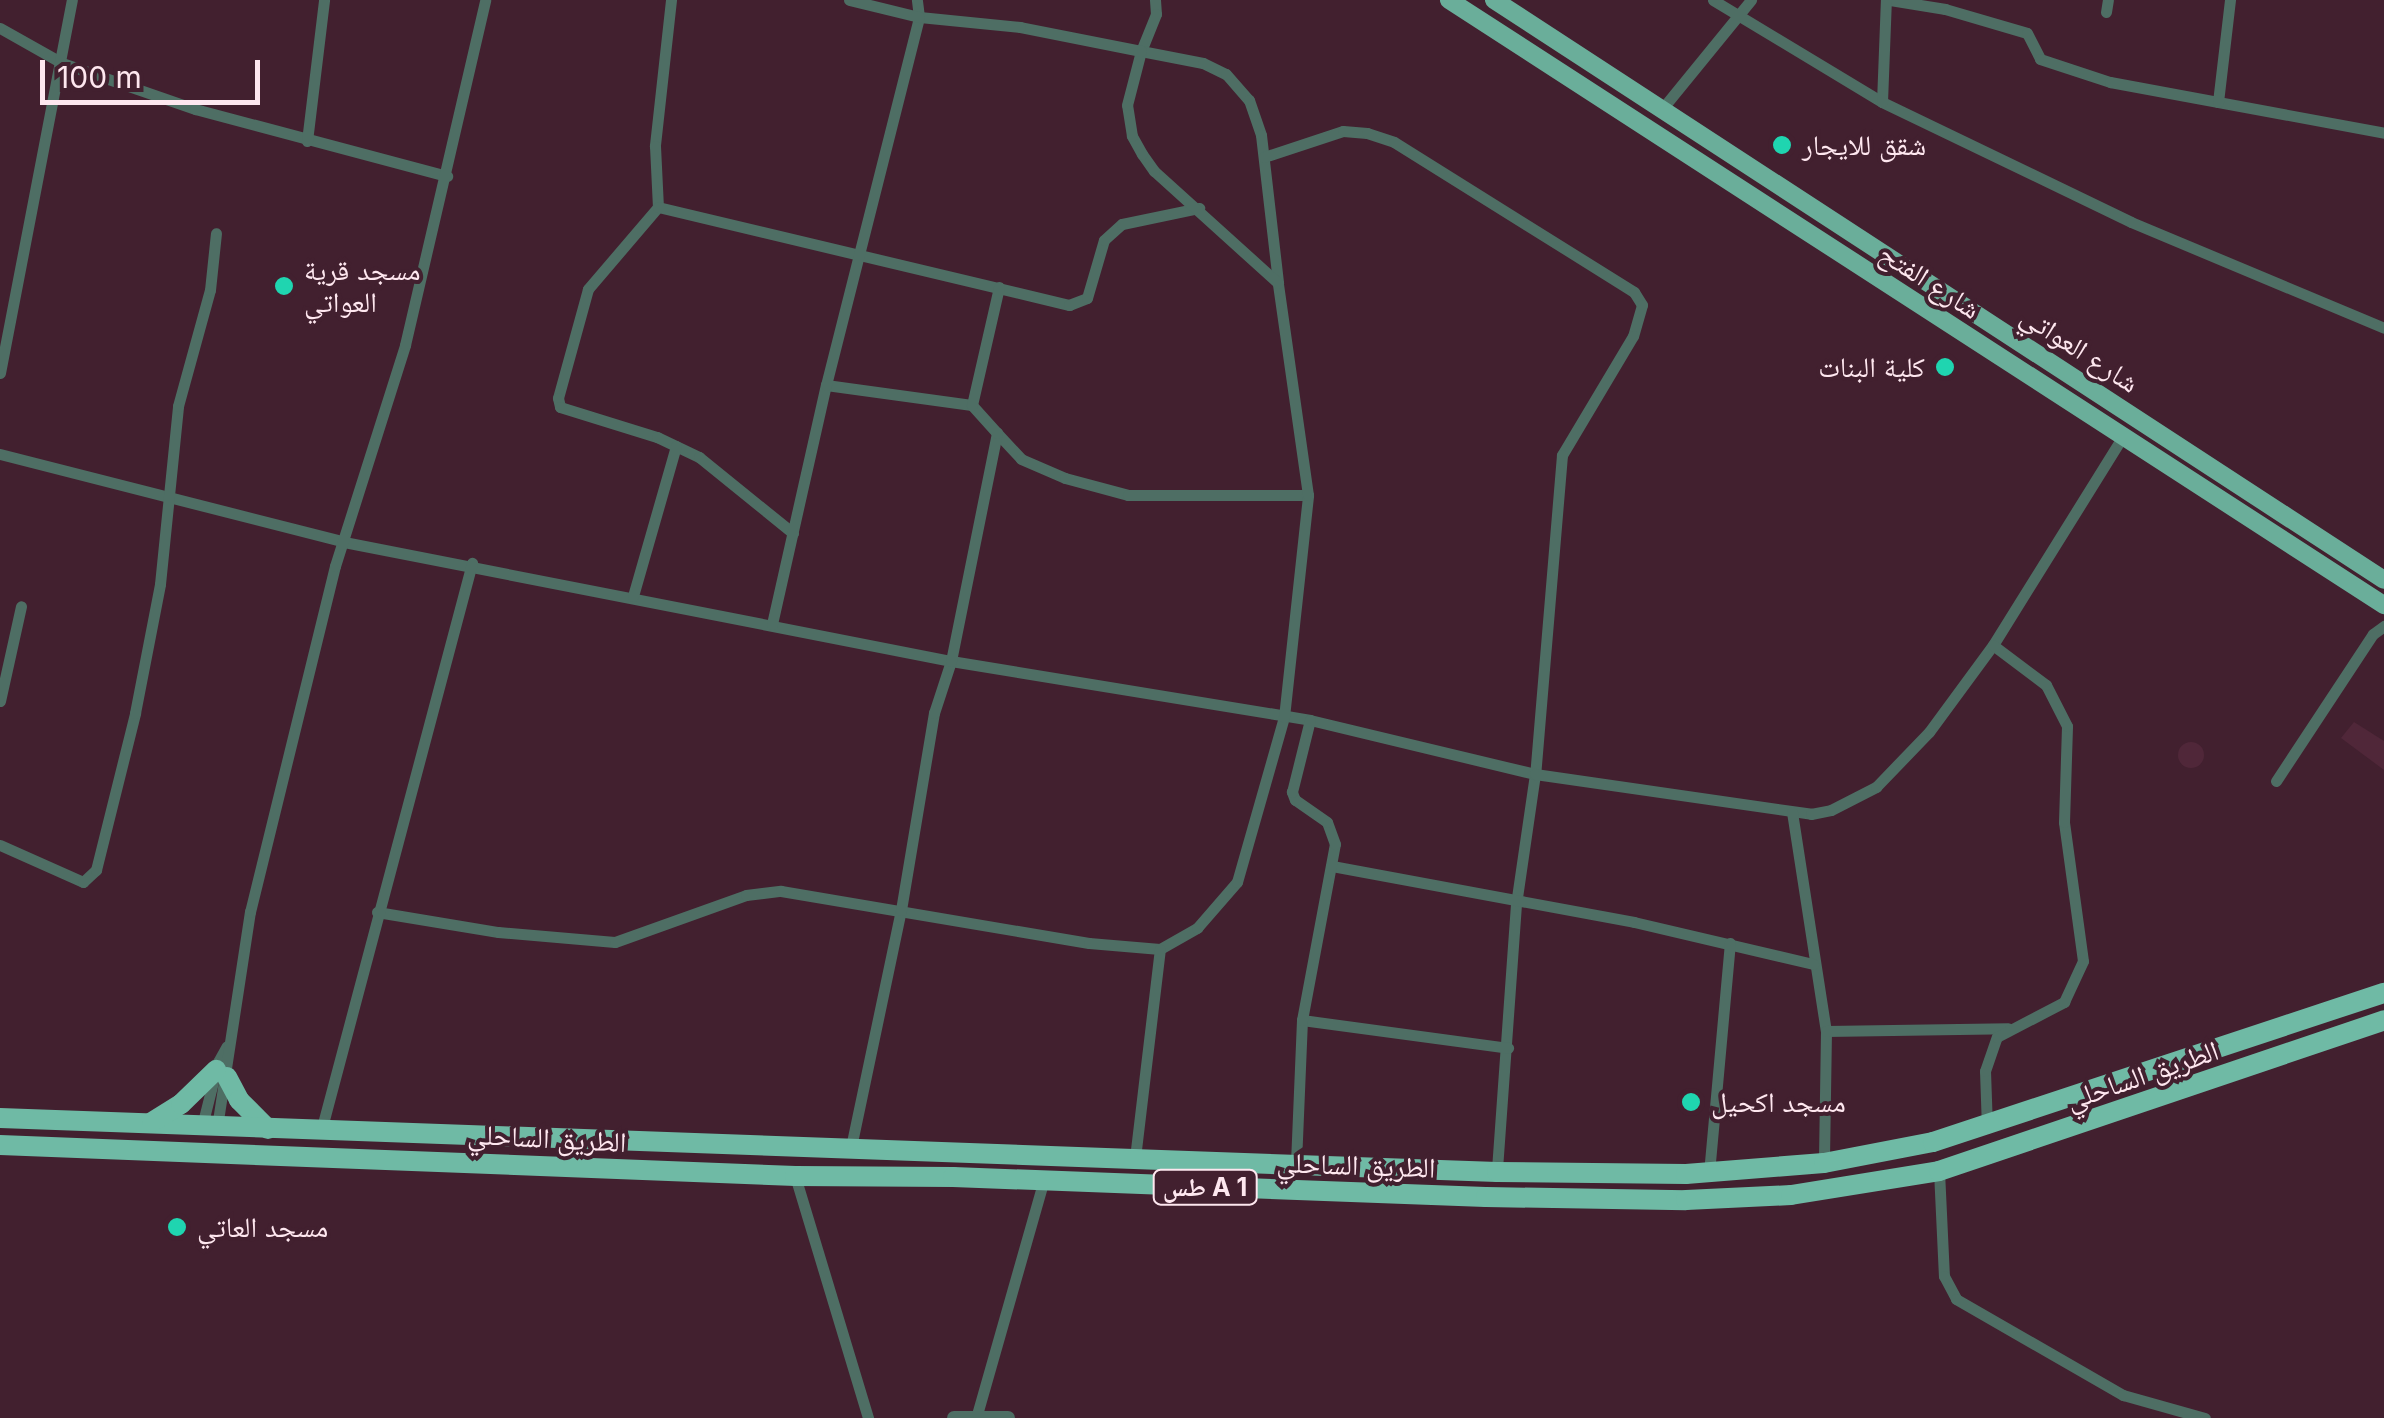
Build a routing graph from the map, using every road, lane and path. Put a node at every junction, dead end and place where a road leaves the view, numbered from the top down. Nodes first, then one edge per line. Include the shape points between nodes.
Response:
1 (72, 0) edge
2 (324, 0) edge
3 (485, 0) edge
4 (670, 0) edge
5 (850, 0) edge
6 (917, 0) edge
7 (1155, 0) edge
8 (1449, 0) edge
9 (1494, 0) edge
10 (1713, 0) edge
11 (1751, 0) edge
12 (1888, 0) edge
13 (2230, 0) edge
14 (1740, 16) junction
15 (919, 17) junction
16 (0, 28) edge
17 (1141, 51) junction
18 (62, 63) junction
19 (1882, 102) junction
20 (2218, 102) junction
21 (1662, 109) junction
22 (2384, 133) edge
23 (307, 141) junction
24 (1264, 157) junction
25 (448, 176) junction
26 (658, 207) junction
27 (1199, 208) junction
28 (216, 233) dead end
29 (1862, 240) junction
30 (858, 258) junction
31 (1848, 261) junction
32 (1278, 283) junction
33 (999, 287) junction
34 (2384, 328) edge
35 (0, 373) edge
36 (826, 385) junction
37 (972, 404) junction
38 (998, 433) junction
39 (2121, 438) junction
40 (676, 446) junction
41 (0, 454) edge
42 (1308, 495) junction
43 (168, 496) junction
44 (2280, 513) junction
45 (2270, 531) junction
46 (793, 532) junction
47 (344, 542) junction
48 (472, 563) junction
49 (2384, 580) edge
50 (633, 596) junction
51 (2384, 605) edge
52 (20, 606) dead end
53 (772, 624) junction
54 (2384, 626) edge
55 (1993, 645) junction
56 (951, 661) junction
57 (0, 701) edge
58 (1284, 716) junction
59 (1310, 720) junction
60 (1535, 774) junction
61 (2276, 781) dead end
62 (1792, 812) junction
63 (0, 845) edge
64 (1332, 866) junction
65 (1516, 904) junction
66 (900, 910) junction
67 (377, 912) junction
68 (1730, 943) junction
69 (1160, 948) junction
70 (1814, 964) junction
71 (2384, 994) edge
72 (1302, 1020) junction
73 (2384, 1020) edge
74 (2008, 1028) junction
75 (1826, 1031) junction
76 (1508, 1048) junction
77 (222, 1074) junction
78 (0, 1118) edge
79 (149, 1124) junction
80 (210, 1126) junction
81 (1987, 1128) junction
82 (268, 1129) junction
83 (321, 1131) junction
84 (0, 1144) edge
85 (851, 1147) junction
86 (1135, 1158) junction
87 (1824, 1163) junction
88 (1296, 1164) junction
89 (1938, 1171) junction
90 (1497, 1172) junction
91 (1709, 1173) junction
92 (795, 1176) junction
93 (1044, 1180) junction
94 (977, 1416) edge
95 (868, 1418) edge
96 (954, 1418) edge
97 (1008, 1418) edge
98 (2205, 1418) edge

1 - 18 street
2 - 23 street
3 - 25 street
4 - 26 street via 655,146
5 - 15 street
6 - 15 street
7 - 17 street
8 - 31 main road, شارع الفتح
9 - 21 main road, شارع العواتي
10 - 14 street
11 - 14 street
12 - 19 street
12 - 20 street via 2003,24 2032,36 2040,59 2110,82
13 - 20 street
14 - 19 street
14 - 21 street
15 - 17 street via 1020,27
15 - 30 street
16 - 18 street
17 - 24 street via 1179,56 1226,74 1249,100
17 - 27 street via 1127,105 1132,136 1154,171
18 - 23 street
18 - 35 street
19 - 34 street via 2131,222
20 - 22 street
21 - 29 main road, شارع العواتي
23 - 25 street
24 - 32 street
24 - 60 street via 1343,131 1394,142 1634,292 1642,305 1632,336 1562,455
25 - 47 street
26 - 30 street
26 - 40 street via 588,288 558,398 565,412
27 - 32 street
27 - 33 street via 1122,224 1104,240 1091,291 1080,303 1054,304
28 - 43 street via 210,290 178,406
29 - 31 main road
29 - 44 main road, شارع العواتي
30 - 33 street
30 - 36 street
31 - 39 main road, شارع الفتح
32 - 42 street
33 - 37 street
36 - 37 street
36 - 46 street
37 - 38 street
38 - 42 street via 1021,459 1128,494
38 - 56 street
39 - 45 main road, شارع الفتح
39 - 55 street
40 - 46 street
40 - 50 street
41 - 43 street
42 - 58 street
43 - 47 street
43 - 63 street via 136,713 96,870 83,882
44 - 45 main road
44 - 49 main road, شارع العواتي
45 - 51 main road, شارع الفتح
46 - 53 street
47 - 48 street
47 - 77 street via 250,912
48 - 50 street
48 - 67 street
50 - 53 street
52 - 57 street
53 - 56 street
54 - 61 street
55 - 62 street via 1929,732 1876,787 1830,810
55 - 74 street via 2046,685 2067,726 2064,822 2083,961 2064,1002
56 - 58 street
56 - 66 street via 930,732
58 - 59 street
58 - 69 street via 1236,882 1197,928
59 - 60 street
59 - 64 street via 1292,792 1327,822 1335,844
60 - 62 street
60 - 65 street
62 - 70 street
64 - 65 street
64 - 72 street
65 - 68 street
65 - 76 street
66 - 67 street via 781,890 746,895 615,942
66 - 69 street via 1090,943
66 - 85 street
67 - 83 street
68 - 70 street
68 - 91 street
69 - 86 street
70 - 75 street
71 - 81 highway, الطريق الساحلي / طس A 1
72 - 76 street
72 - 88 street
73 - 89 highway, الطريق الساحلي / طس A 1
74 - 75 street
74 - 81 street via 1988,1054
75 - 87 street
76 - 90 street
77 - 79 highway
77 - 80 street
77 - 82 highway
78 - 79 highway, الطريق الساحلي / طس A 1
79 - 80 highway, الطريق الساحلي / طس A 1
80 - 82 highway, الطريق الساحلي / طس A 1
81 - 87 highway, الطريق الساحلي / طس A 1
82 - 83 highway, الطريق الساحلي / طس A 1
83 - 85 highway, الطريق الساحلي / طس A 1
84 - 92 highway, الطريق الساحلي / طس A 1
85 - 86 highway, الطريق الساحلي / طس A 1
86 - 88 highway, الطريق الساحلي / طس A 1
87 - 91 highway, الطريق الساحلي / طس A 1
88 - 90 highway, الطريق الساحلي / طس A 1
89 - 93 highway, الطريق الساحلي / طس A 1 via 1791,1195 1686,1200
89 - 98 street via 1944,1276 1956,1299 2123,1395
90 - 91 highway, الطريق الساحلي / طس A 1
92 - 93 highway, الطريق الساحلي / طس A 1
92 - 95 street
93 - 94 street
94 - 96 street
94 - 97 street

